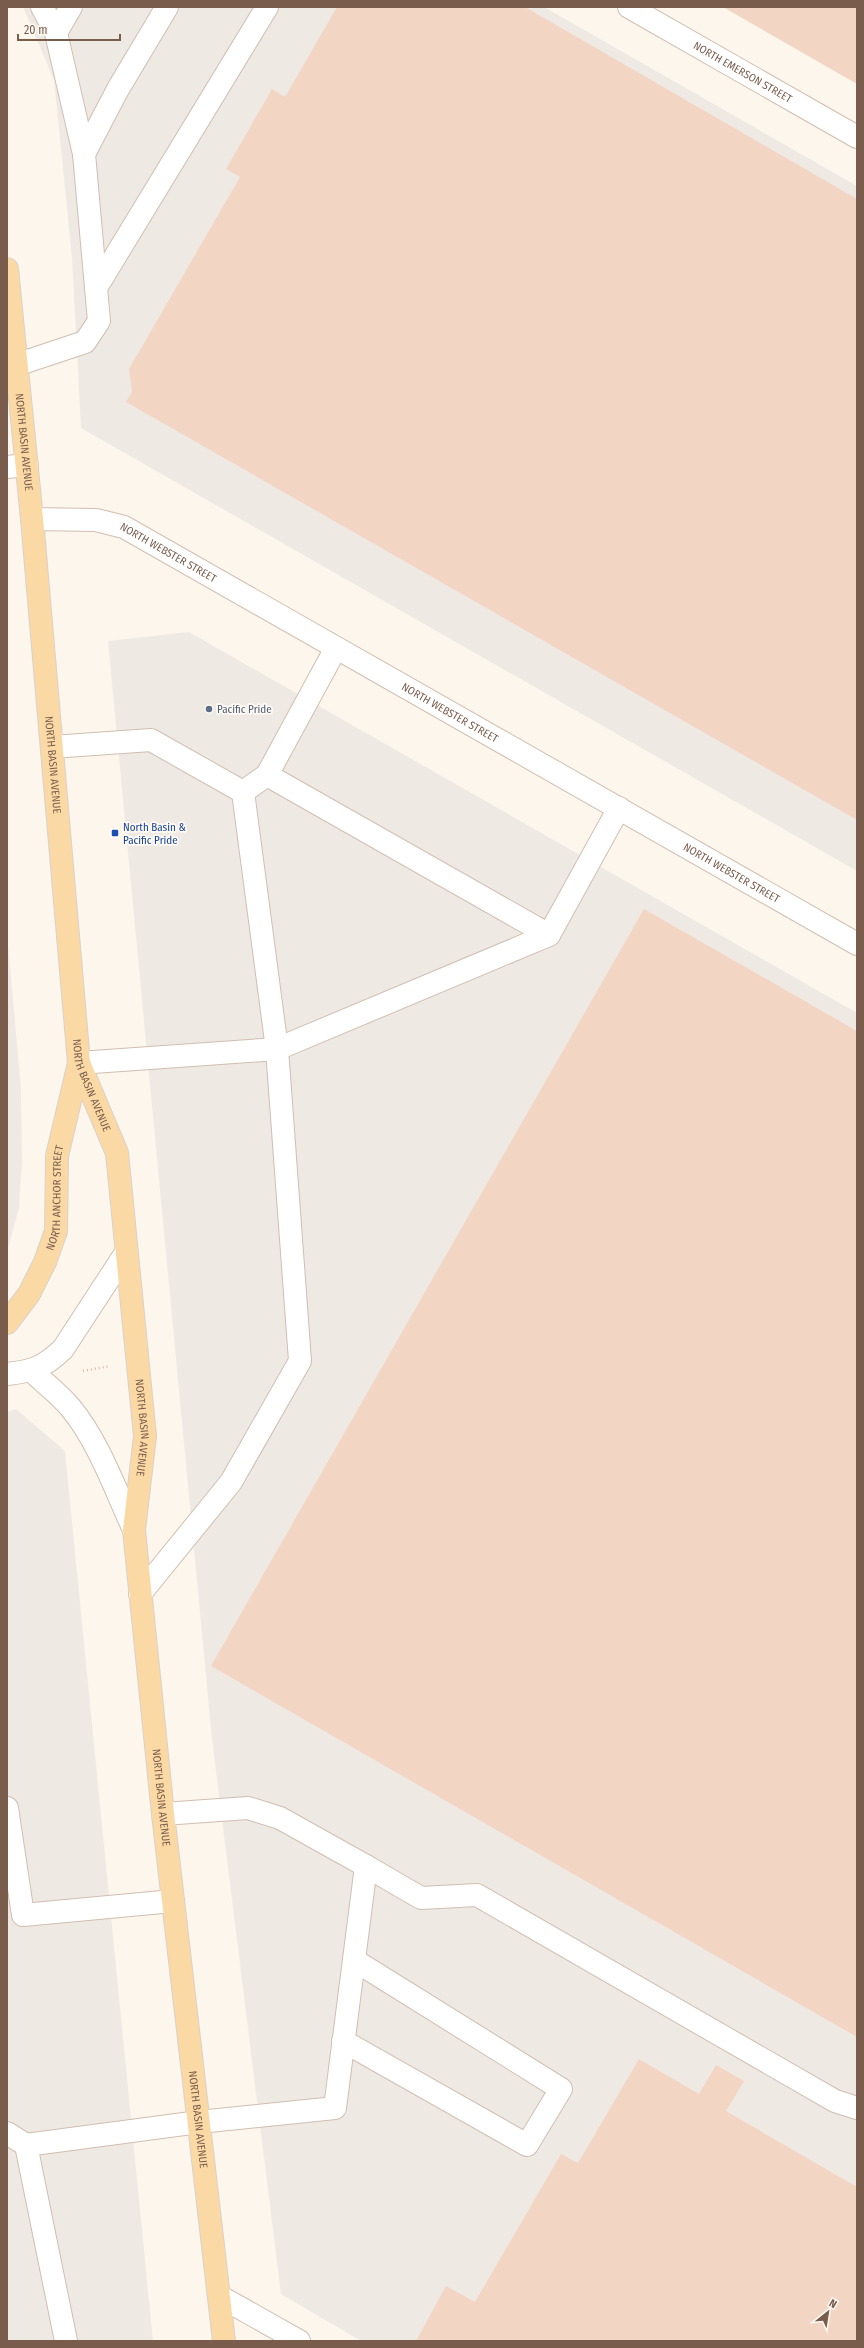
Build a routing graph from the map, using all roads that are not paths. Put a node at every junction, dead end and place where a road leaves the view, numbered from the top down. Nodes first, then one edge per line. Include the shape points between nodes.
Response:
1 (42, 7) edge
2 (72, 7) edge
3 (167, 7) edge
4 (267, 7) edge
5 (629, 7) edge
6 (56, 32) junction
7 (857, 137) edge
8 (84, 154) junction
9 (7, 269) edge
10 (96, 288) junction
11 (16, 365) junction
12 (17, 466) edge
13 (32, 518) junction
14 (336, 648) junction
15 (52, 747) junction
16 (267, 775) junction
17 (243, 792) junction
18 (619, 808) junction
19 (549, 935) junction
20 (857, 944) edge
21 (278, 1049) junction
22 (79, 1063) junction
23 (125, 1254) junction
24 (7, 1323) edge
25 (32, 1371) junction
26 (7, 1374) edge
27 (134, 1530) junction
28 (140, 1594) junction
29 (7, 1808) edge
30 (162, 1814) junction
31 (366, 1866) junction
32 (173, 1901) junction
33 (15, 1917) edge
34 (354, 1960) junction
35 (343, 2041) junction
36 (857, 2108) edge
37 (199, 2122) junction
38 (7, 2133) edge
39 (26, 2145) junction
40 (219, 2296) junction
41 (66, 2341) edge
42 (224, 2341) edge
43 (299, 2341) edge

1 - 6 street
2 - 6 street
3 - 8 street via 118,89
4 - 10 street
5 - 7 street, NORTH EMERSON STREET
6 - 8 street
8 - 10 street
9 - 11 main road, NORTH BASIN AVENUE
10 - 11 street via 99,321 85,342
11 - 12 main road, NORTH BASIN AVENUE
12 - 13 main road, NORTH BASIN AVENUE
13 - 14 street, NORTH WEBSTER STREET via 96,520 124,527
13 - 15 main road, NORTH BASIN AVENUE
14 - 16 street
14 - 18 street, NORTH WEBSTER STREET
15 - 17 street via 151,740
15 - 22 main road, NORTH BASIN AVENUE
16 - 17 street
16 - 19 street
17 - 21 street
18 - 19 street
18 - 20 street, NORTH WEBSTER STREET
19 - 21 street
21 - 22 street
21 - 28 street via 300,1361 231,1482
22 - 23 main road, NORTH BASIN AVENUE via 117,1153
22 - 24 main road, NORTH ANCHOR STREET via 58,1156 56,1231 30,1294
23 - 25 street via 63,1350
23 - 27 main road, NORTH BASIN AVENUE via 145,1436
25 - 26 street
25 - 27 street via 69,1406 82,1424 97,1448
27 - 28 main road, NORTH BASIN AVENUE
28 - 30 main road, NORTH BASIN AVENUE
29 - 33 street
30 - 31 street via 248,1808 280,1818
30 - 32 main road, NORTH BASIN AVENUE
31 - 34 street
31 - 36 street via 421,1898 477,1895 835,2100
32 - 33 street
32 - 37 main road, NORTH BASIN AVENUE
34 - 35 street
34 - 35 street via 561,2089 527,2145
35 - 37 street via 335,2108
37 - 39 street
37 - 40 main road, NORTH BASIN AVENUE
38 - 39 street
39 - 41 street
40 - 42 main road, NORTH BASIN AVENUE
40 - 43 street

